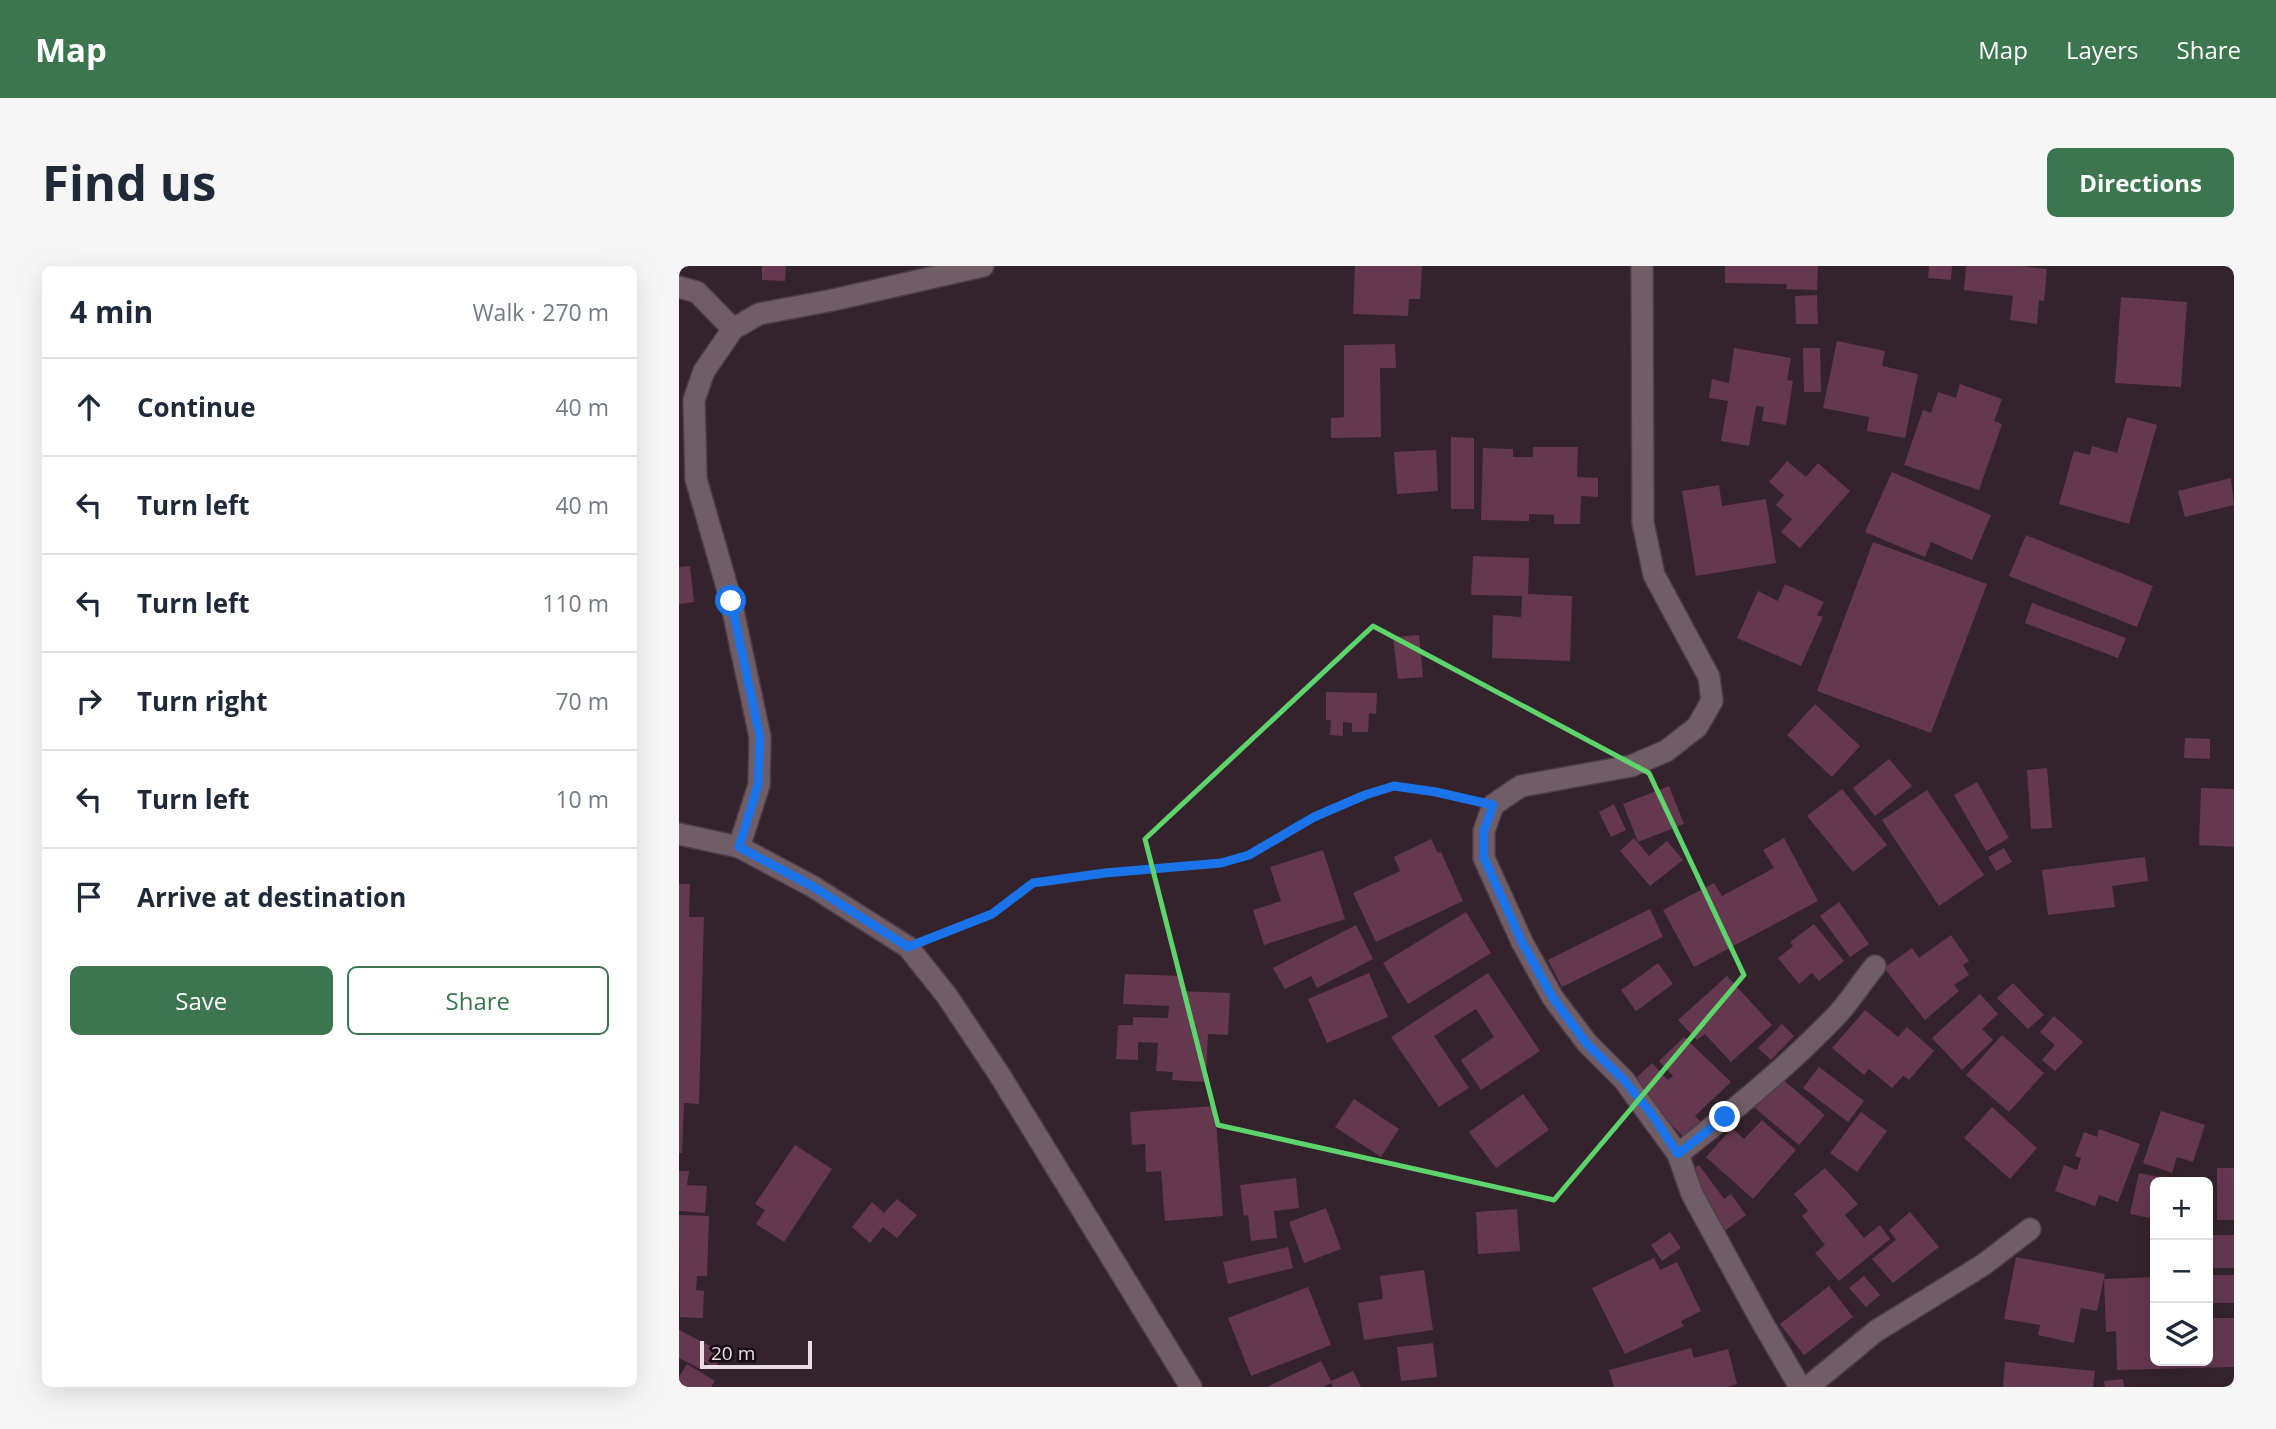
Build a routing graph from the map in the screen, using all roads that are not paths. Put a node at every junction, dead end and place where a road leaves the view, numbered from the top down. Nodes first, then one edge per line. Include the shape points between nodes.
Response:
1 (983, 266) edge
2 (1641, 266) edge
3 (679, 287) edge
4 (733, 328) junction
5 (679, 834) edge
6 (739, 847) junction
7 (1875, 966) dead end
8 (1678, 1154) junction
9 (2030, 1228) dead end
10 (1191, 1387) edge
11 (1800, 1387) edge
12 (1808, 1387) edge

1 - 4 street via 758,314
2 - 8 street via 1643,523 1654,575 1709,677 1712,701 1697,727 1666,751 1631,766 1521,786 1493,805 1484,831 1484,858 1553,998 1651,1113
3 - 4 street via 697,292
4 - 6 street via 704,371 694,400 696,479 731,601 760,737 758,785
5 - 6 street
6 - 10 street via 812,886 908,947 999,1074
7 - 8 street via 1838,1014 1792,1059
8 - 11 street via 1692,1194
9 - 12 street via 1983,1265 1876,1331

